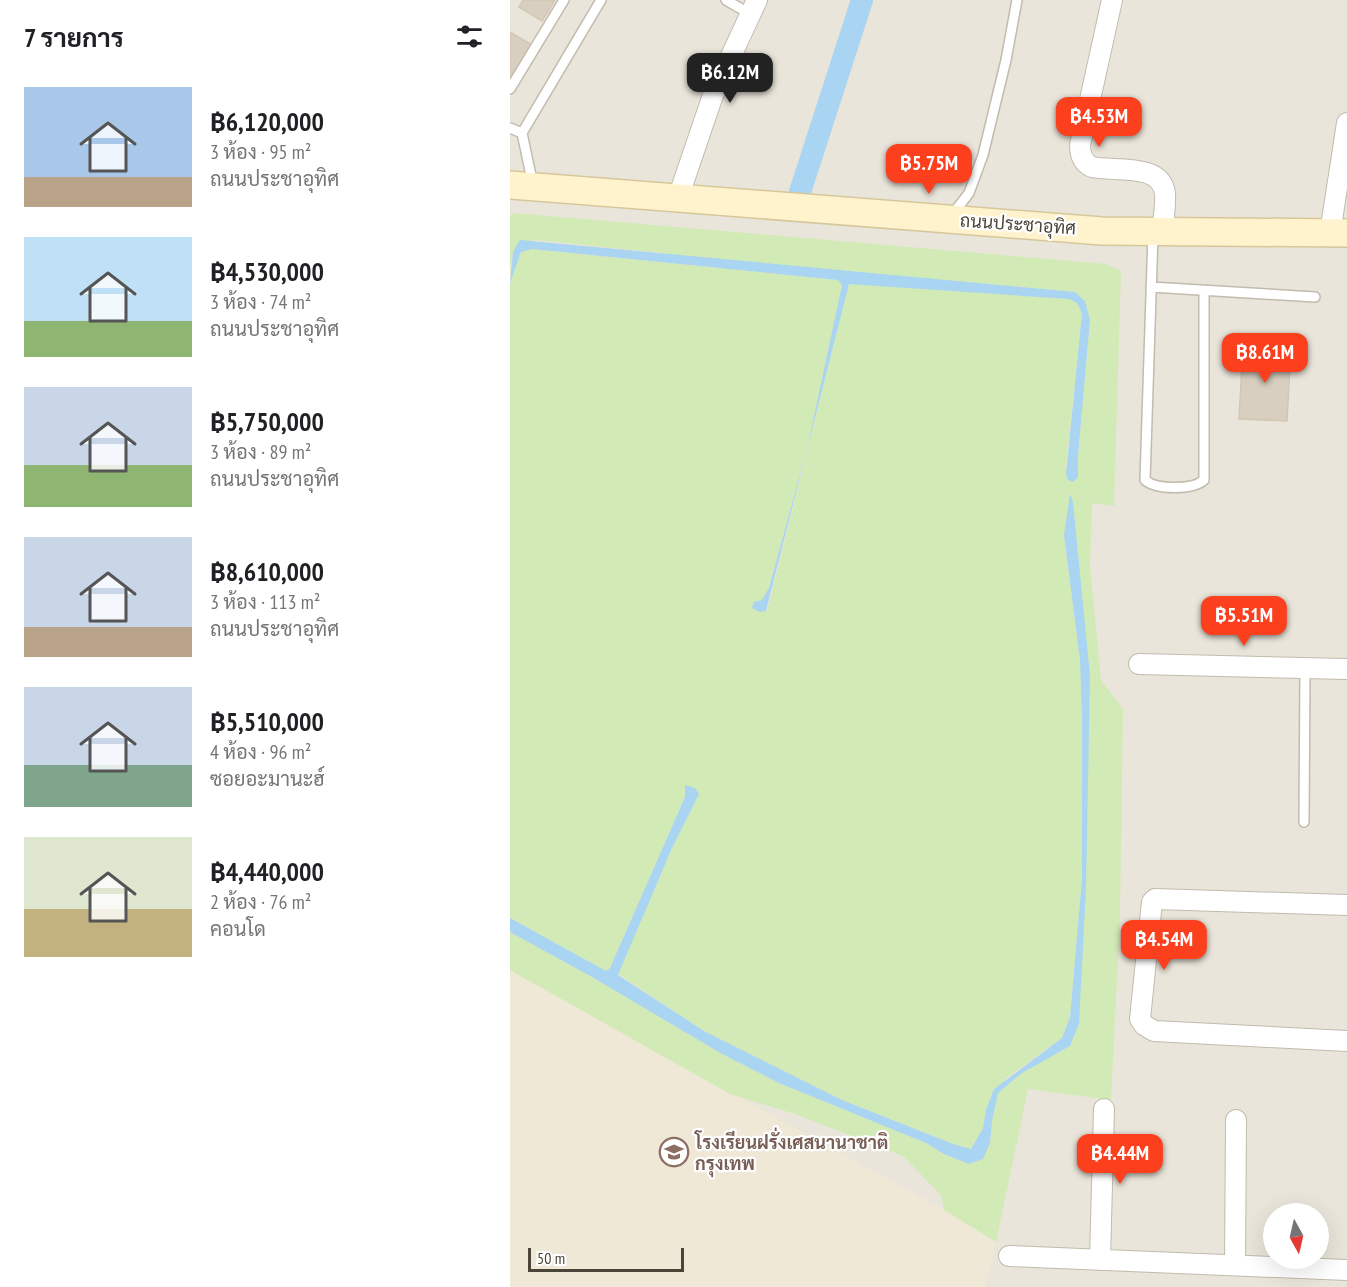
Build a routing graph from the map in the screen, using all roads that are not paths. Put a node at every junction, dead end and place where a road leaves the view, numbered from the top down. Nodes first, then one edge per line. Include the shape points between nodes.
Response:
1 (564, 0) edge
2 (601, 0) edge
3 (726, 0) edge
4 (1017, 0) edge
5 (1112, 0) edge
6 (754, 7) edge
7 (510, 89) edge
8 (1347, 123) edge
9 (510, 128) edge
10 (522, 133) junction
11 (521, 186) edge
12 (678, 198) junction
13 (948, 219) junction
14 (1157, 232) junction
15 (1338, 233) edge
16 (1151, 287) junction
17 (1204, 290) junction
18 (1315, 297) dead end
19 (1139, 664) dead end
20 (1305, 668) junction
21 (1347, 669) edge
22 (1304, 822) dead end
23 (1347, 905) edge
24 (1347, 1041) edge
25 (1104, 1109) dead end
26 (1236, 1120) dead end
27 (1009, 1256) dead end
28 (1100, 1260) junction
29 (1235, 1265) junction
30 (1347, 1270) edge

1 - 7 lane
2 - 10 lane
3 - 6 lane
4 - 13 lane via 983,155 969,193
5 - 14 street via 1081,154 1092,167 1147,172 1155,177 1165,193
6 - 12 street via 713,95
8 - 15 street
9 - 10 lane
10 - 11 lane
11 - 12 main road, ถนนประชาอุทิศ
12 - 13 main road, ถนนประชาอุทิศ
13 - 14 main road, ถนนประชาอุทิศ
14 - 15 main road, ถนนประชาอุทิศ
14 - 16 lane
16 - 17 lane
16 - 17 lane via 1145,480 1156,487 1193,486 1204,480
17 - 18 lane
19 - 20 street
20 - 21 street
20 - 22 lane
23 - 24 street via 1155,898 1140,1018 1154,1031
25 - 28 street
26 - 29 street
27 - 28 street
28 - 29 street
29 - 30 street

